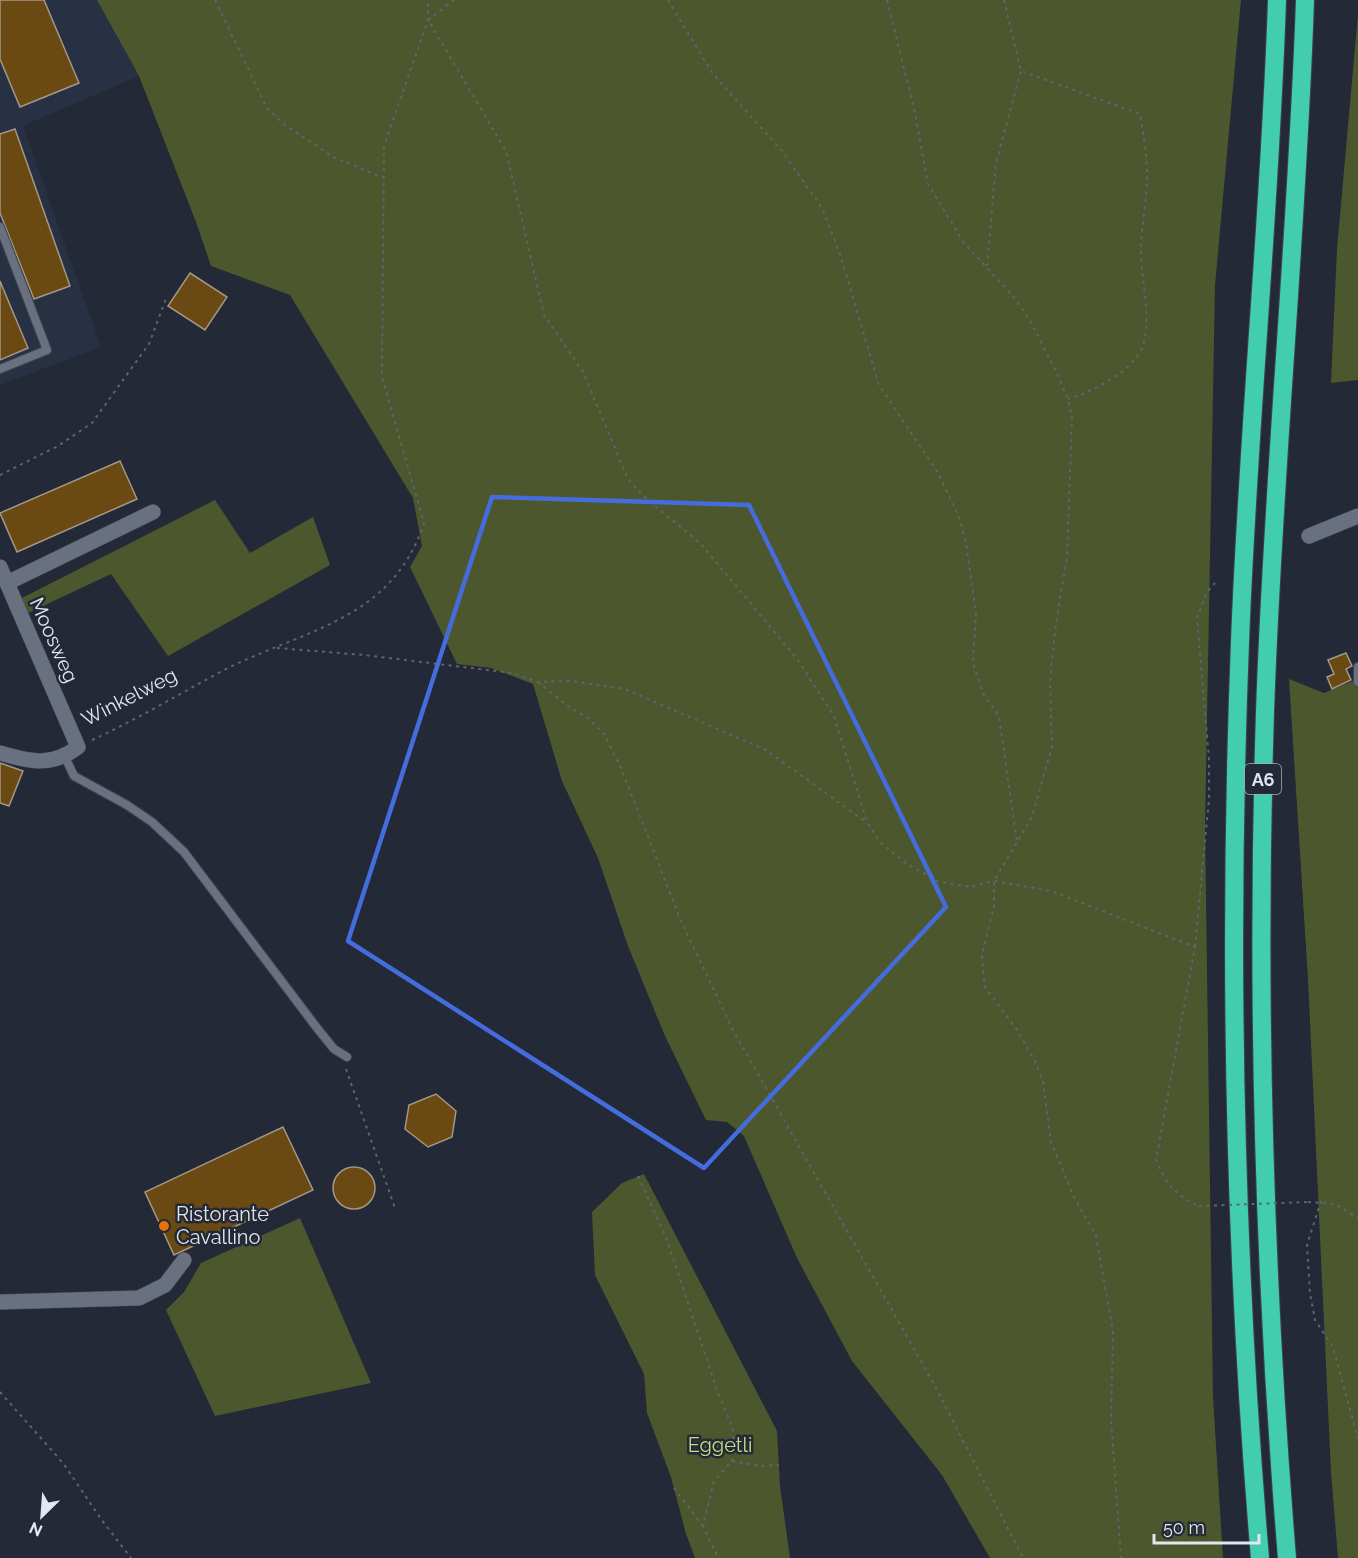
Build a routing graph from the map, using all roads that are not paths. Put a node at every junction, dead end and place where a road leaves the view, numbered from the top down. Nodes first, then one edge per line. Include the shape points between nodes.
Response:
1 (1277, 0) edge
2 (1305, 0) edge
3 (0, 227) edge
4 (0, 369) edge
5 (153, 512) dead end
6 (1358, 516) edge
7 (1309, 536) dead end
8 (0, 567) edge
9 (5, 590) edge
10 (1358, 667) edge
11 (1358, 682) edge
12 (78, 747) joint
13 (0, 753) edge
14 (65, 757) junction
15 (347, 1057) road end
16 (184, 1260) dead end
17 (0, 1302) edge
18 (1260, 1558) edge
19 (1287, 1558) edge

1 - 18 highway, A6 via 1242,596 1234,903 1240,1242
2 - 19 highway, A6 via 1271,564 1262,875 1268,1251
3 - 4 lane via 47,350
5 - 9 street, Moosweg
6 - 7 street
8 - 9 street, Moosweg
9 - 12 street, Moosweg
10 - 11 lane
12 - 14 street, Winkelweg
13 - 14 street, Winkelweg via 37,763
14 - 15 lane via 74,776 152,822 184,852 316,1028 334,1049
16 - 17 street via 165,1285 139,1298

